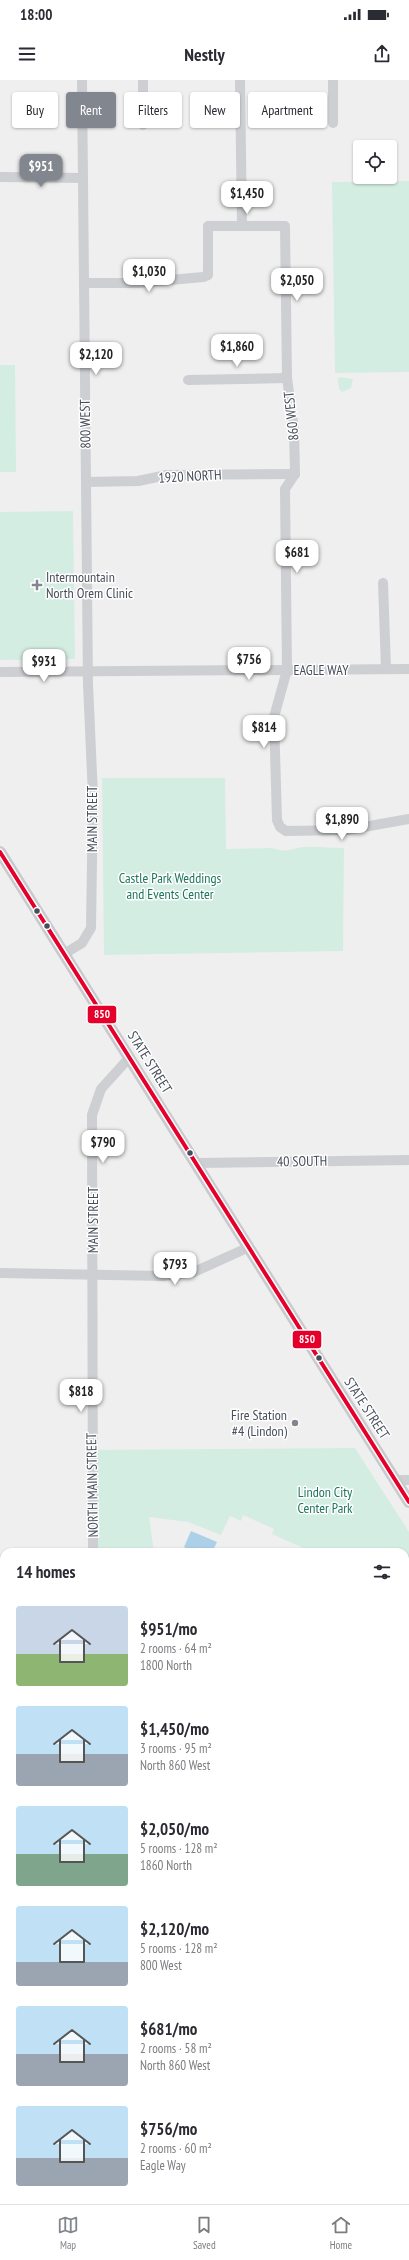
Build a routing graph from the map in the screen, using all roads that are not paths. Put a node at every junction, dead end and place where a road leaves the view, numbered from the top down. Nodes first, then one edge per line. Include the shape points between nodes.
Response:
1 (82, 80) edge
2 (143, 80) edge
3 (240, 80) edge
4 (333, 80) edge
5 (143, 92) edge
6 (333, 122) dead end
7 (0, 177) edge
8 (83, 178) junction
9 (242, 226) junction
10 (84, 283) junction
11 (287, 378) junction
12 (188, 380) dead end
13 (295, 474) junction
14 (86, 482) junction
15 (383, 583) dead end
16 (386, 669) junction
17 (409, 669) edge
18 (287, 670) junction
19 (0, 672) edge
20 (88, 672) junction
21 (409, 819) edge
22 (0, 852) edge
23 (64, 954) junction
24 (129, 1058) junction
25 (409, 1160) edge
26 (196, 1164) junction
27 (247, 1248) junction
28 (0, 1273) edge
29 (93, 1274) junction
30 (395, 1480) junction
31 (409, 1480) edge
32 (409, 1502) edge
33 (93, 1548) edge

1 - 8 street, 800 WEST
2 - 5 street
3 - 9 street
4 - 6 street
7 - 8 street
8 - 10 street, 800 WEST
9 - 10 street via 208,226 208,275 203,278 138,283
9 - 11 street, 860 WEST via 286,226
10 - 14 street, 800 WEST
11 - 12 street
11 - 13 street, 860 WEST via 294,430
13 - 14 street, 1920 NORTH via 167,475 138,482
13 - 18 street via 285,489
14 - 20 street, 800 WEST
15 - 16 street
16 - 17 street, EAGLE WAY
16 - 18 street, EAGLE WAY
18 - 20 street, EAGLE WAY
18 - 21 street via 274,717 276,810 280,828 286,831 347,830
19 - 20 street, EAGLE WAY
20 - 23 street, MAIN STREET via 93,796 91,928 82,943
22 - 23 main road, STATE STREET
23 - 24 main road, STATE STREET
24 - 26 main road, STATE STREET
24 - 29 street, MAIN STREET via 101,1089 92,1115
25 - 26 street, 40 SOUTH
26 - 27 main road, STATE STREET
27 - 29 street via 194,1272 163,1276
27 - 30 main road, STATE STREET
28 - 29 street
29 - 33 street, NORTH MAIN STREET
30 - 31 street
30 - 32 main road, STATE STREET

